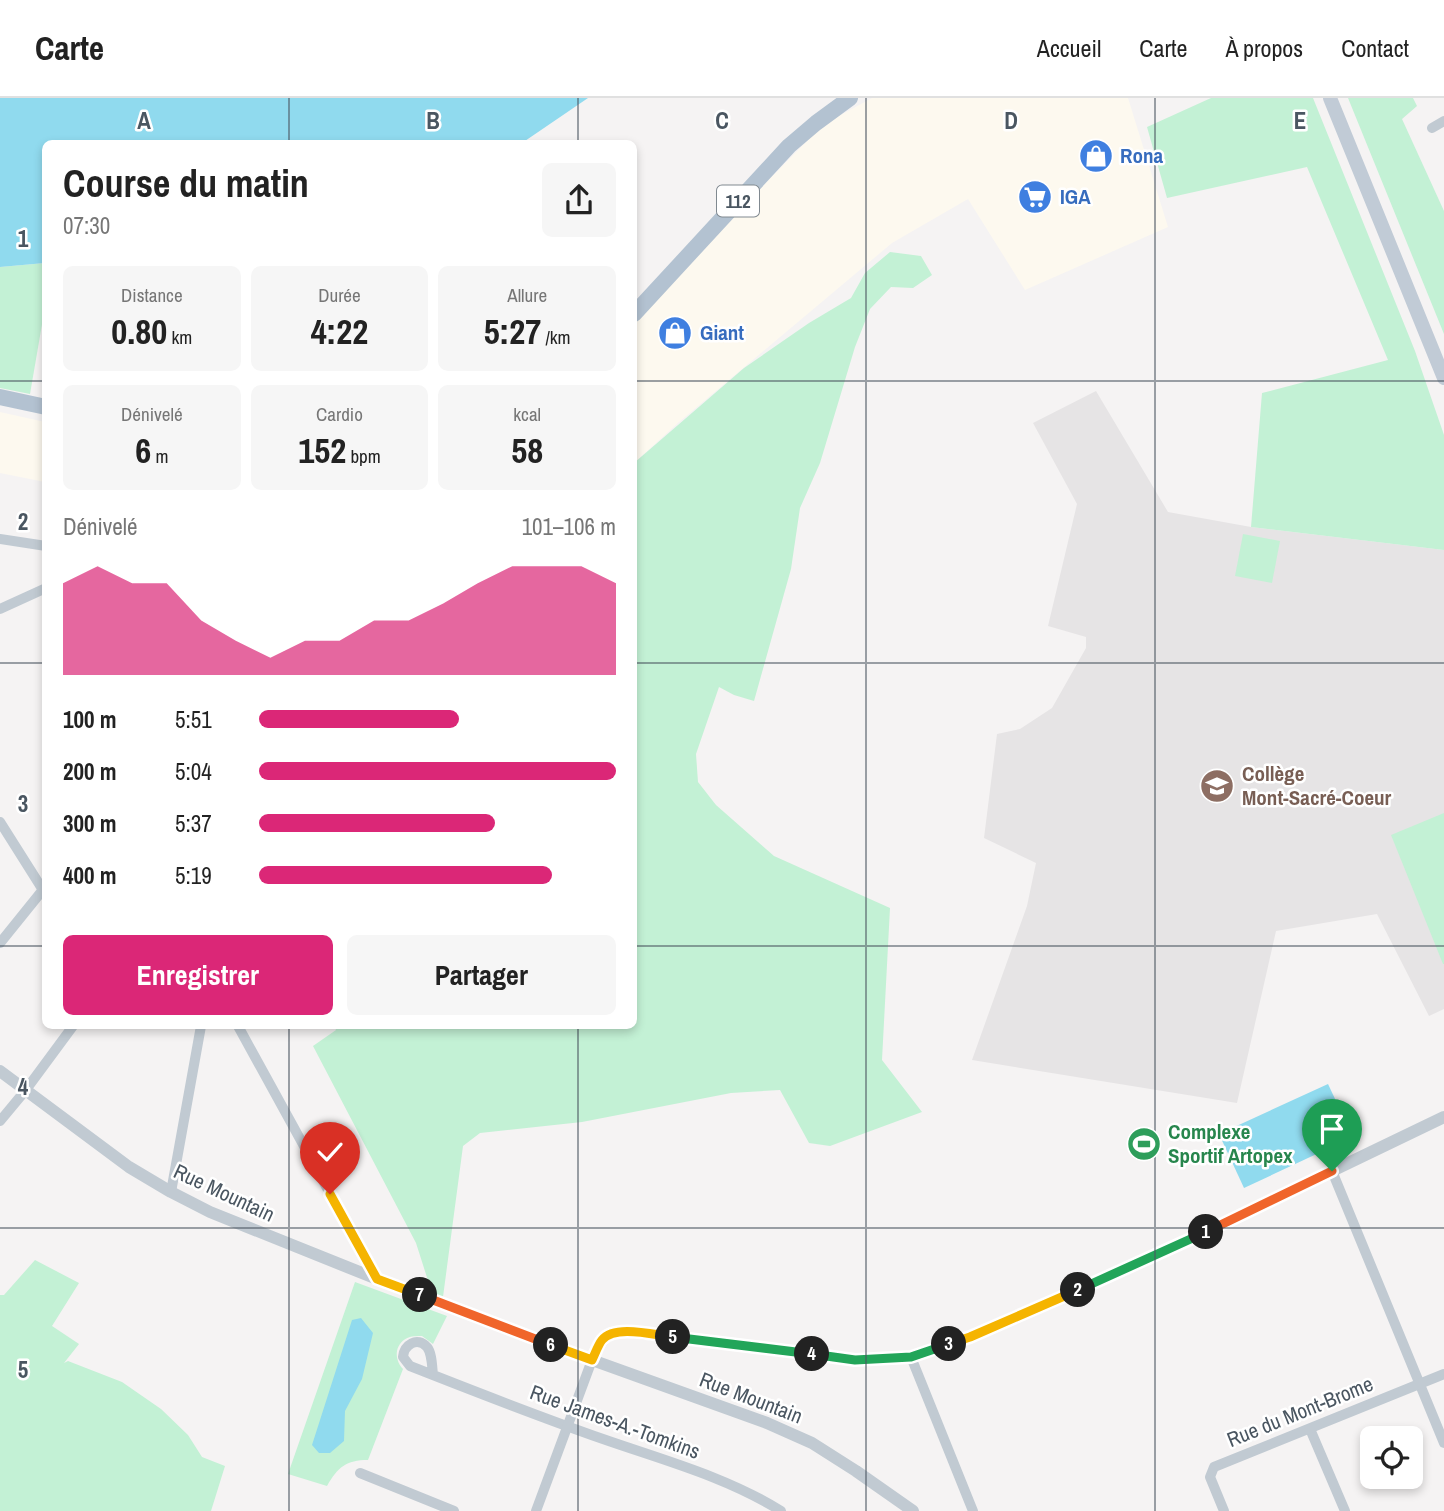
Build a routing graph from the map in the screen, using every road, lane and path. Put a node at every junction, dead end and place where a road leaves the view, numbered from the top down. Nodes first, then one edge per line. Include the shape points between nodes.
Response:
1 (850, 98) edge
2 (1330, 98) edge
3 (1444, 121) edge
4 (1432, 128) dead end
5 (637, 311) edge
6 (1444, 378) edge
7 (0, 397) edge
8 (42, 406) edge
9 (0, 538) edge
10 (42, 545) edge
11 (42, 590) edge
12 (0, 609) edge
13 (0, 822) edge
14 (42, 885) edge
15 (42, 890) edge
16 (0, 943) edge
17 (71, 1029) edge
18 (200, 1029) edge
19 (240, 1029) edge
20 (0, 1071) edge
21 (25, 1091) junction
22 (1444, 1117) edge
23 (0, 1121) edge
24 (1332, 1171) junction
25 (172, 1192) junction
26 (377, 1279) junction
27 (911, 1357) junction
28 (592, 1360) junction
29 (1444, 1374) edge
30 (433, 1375) dead end
31 (1419, 1384) junction
32 (567, 1427) junction
33 (1310, 1429) junction
34 (1444, 1443) edge
35 (360, 1473) dead end
36 (454, 1511) edge
37 (536, 1511) edge
38 (781, 1511) edge
39 (913, 1511) edge
40 (973, 1511) edge
41 (1224, 1511) edge
42 (1345, 1511) edge

1 - 5 main road, 112 via 789,146
2 - 6 main road
3 - 4 street
7 - 8 main road
9 - 10 street
11 - 12 street
13 - 14 street
15 - 16 street
17 - 21 street
18 - 25 street
19 - 26 street
20 - 21 street, Rue Mountain
21 - 23 street
21 - 25 street, Rue Mountain
22 - 24 street
24 - 27 street via 1102,1279 970,1337
24 - 31 street
25 - 26 street, Rue Mountain via 210,1212
26 - 28 street, Rue Mountain
27 - 28 street via 855,1360 625,1331 612,1332 602,1340
27 - 40 street
28 - 32 street
28 - 39 street, Rue Mountain via 811,1443
29 - 31 street, Rue du Mont-Brome
30 - 32 street, Rue James-A.-Tomkins
31 - 33 street, Rue du Mont-Brome
31 - 34 street
32 - 37 street
32 - 38 street, Rue James-A.-Tomkins via 716,1478
33 - 41 street, Rue du Mont-Brome via 1214,1467 1210,1477
33 - 42 street
35 - 36 street

